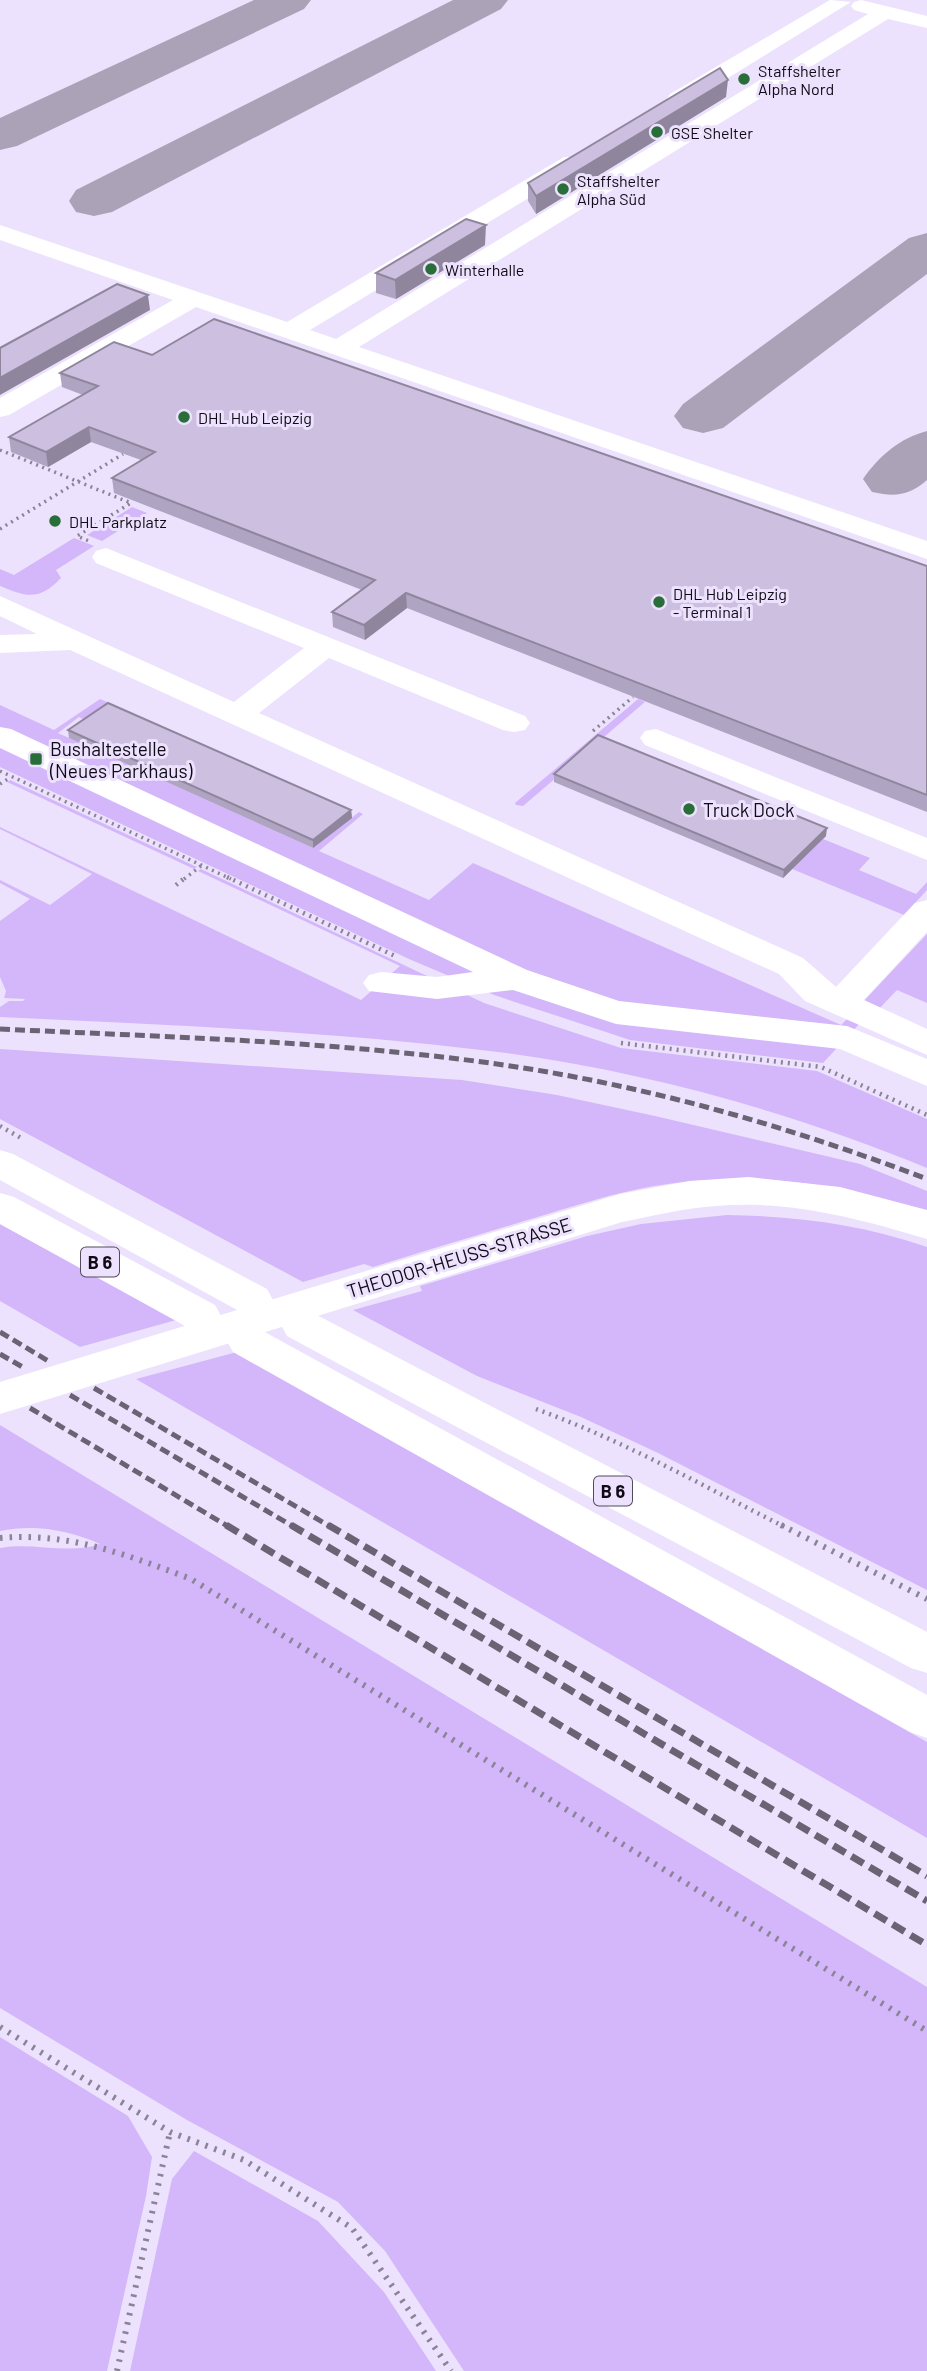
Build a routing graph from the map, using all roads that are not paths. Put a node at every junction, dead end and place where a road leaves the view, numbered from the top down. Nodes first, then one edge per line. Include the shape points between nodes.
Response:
1 (838, 1) edge
2 (885, 12) junction
3 (927, 22) edge
4 (690, 92) junction
5 (735, 104) junction
6 (657, 112) edge
7 (638, 164) junction
8 (0, 232) edge
9 (194, 298) junction
10 (314, 317) junction
11 (290, 331) junction
12 (362, 333) junction
13 (339, 348) junction
14 (0, 409) edge
15 (927, 550) edge
16 (106, 557) road end
17 (0, 605) edge
18 (74, 641) junction
19 (0, 644) edge
20 (325, 647) junction
21 (237, 715) junction
22 (514, 723) dead end
23 (0, 736) edge
24 (656, 738) dead end
25 (927, 850) edge
26 (927, 911) edge
27 (515, 978) junction
28 (381, 983) dead end
29 (841, 1003) junction
30 (927, 1043) edge
31 (927, 1074) edge
32 (0, 1163) edge
33 (0, 1207) edge
34 (927, 1225) edge
35 (201, 1316) dead end
36 (301, 1325) dead end
37 (0, 1398) edge
38 (927, 1654) edge
39 (927, 1718) edge

1 - 2 street
1 - 4 street
2 - 3 street
2 - 5 street
4 - 5 street via 722,92 733,97
4 - 6 street
5 - 7 street
7 - 10 street via 621,166 596,158
7 - 12 street
8 - 9 street
9 - 11 street
9 - 14 street
10 - 11 street
10 - 12 street via 348,318 360,325
11 - 13 street
12 - 13 street
13 - 15 street
16 - 20 street
17 - 18 street
18 - 19 street
18 - 21 street
20 - 21 street
20 - 22 street
21 - 29 street via 791,966 818,993
23 - 27 street
24 - 25 street
26 - 29 street
27 - 28 street via 437,988
27 - 31 street via 616,1012 847,1038
29 - 30 street
32 - 39 street, B 6 via 250,1321
33 - 35 street, B 6
34 - 37 street, THEODOR-HEUSS-STRASSE via 835,1199 761,1192 690,1194 620,1208
36 - 38 street, B 6

